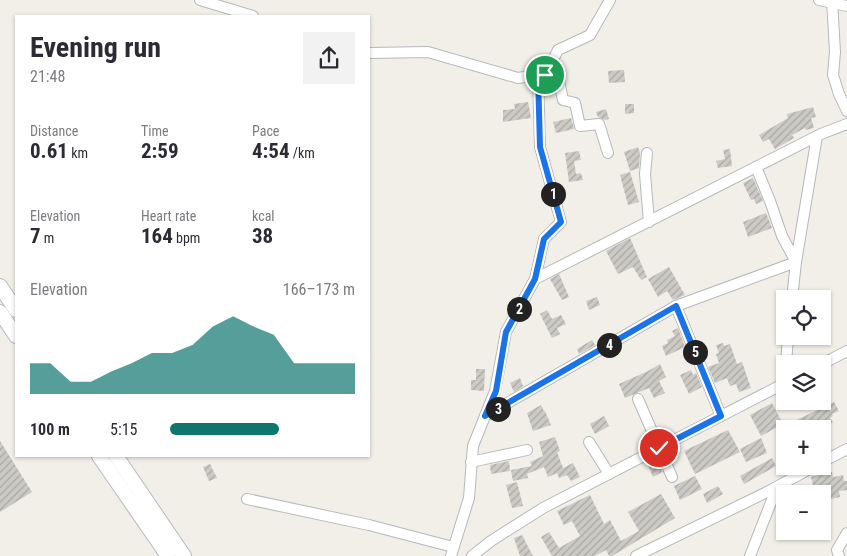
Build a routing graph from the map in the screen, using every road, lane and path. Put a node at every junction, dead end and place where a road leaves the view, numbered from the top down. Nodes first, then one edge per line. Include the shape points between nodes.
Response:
1 (200, 0) edge
2 (610, 0) edge
3 (819, 0) edge
4 (834, 1) edge
5 (847, 6) edge
6 (250, 15) edge
7 (370, 53) edge
8 (542, 75) junction
9 (847, 111) edge
10 (847, 124) edge
11 (817, 136) junction
12 (647, 152) dead end
13 (608, 153) dead end
14 (756, 167) junction
15 (649, 222) junction
16 (796, 262) junction
17 (535, 279) junction
18 (0, 286) edge
19 (793, 290) edge
20 (676, 306) junction
21 (15, 308) edge
22 (0, 312) edge
23 (15, 334) edge
24 (847, 351) edge
25 (831, 359) edge
26 (776, 387) edge
27 (638, 399) dead end
28 (485, 416) junction
29 (721, 416) junction
30 (589, 442) dead end
31 (659, 448) junction
32 (847, 449) edge
33 (527, 450) dead end
34 (100, 457) edge
35 (117, 457) edge
36 (831, 457) edge
37 (471, 462) junction
38 (608, 474) junction
39 (799, 475) edge
40 (672, 476) dead end
41 (781, 485) edge
42 (776, 487) edge
43 (776, 490) edge
44 (247, 499) dead end
45 (847, 533) edge
46 (452, 552) edge
47 (168, 556) edge
48 (184, 556) edge
49 (472, 556) edge
50 (636, 556) edge
51 (750, 556) edge
52 (839, 556) edge

1 - 6 street
2 - 8 street via 590,35 558,50
3 - 4 street
4 - 5 street
4 - 9 street via 833,75
7 - 8 street via 428,52 518,78
8 - 13 street via 559,80 563,100 575,103 580,126 599,124
8 - 17 street via 540,147 561,222 544,239
10 - 11 street
11 - 14 street
11 - 16 street
12 - 15 street via 645,174
14 - 15 street
14 - 16 street via 782,236
15 - 17 street
16 - 19 street
16 - 20 street
17 - 28 street via 506,332 496,391
18 - 21 main road
20 - 28 street
20 - 29 street
22 - 23 main road
24 - 25 street
26 - 29 street
27 - 31 street
28 - 37 street via 473,446
29 - 31 street
30 - 38 street
31 - 38 street
31 - 40 street
32 - 36 street
33 - 37 street
34 - 47 main road
35 - 48 main road
37 - 46 street via 469,498
38 - 49 street via 543,508
39 - 41 street
42 - 50 street
43 - 51 street
44 - 46 street via 369,525
45 - 52 street via 837,550

